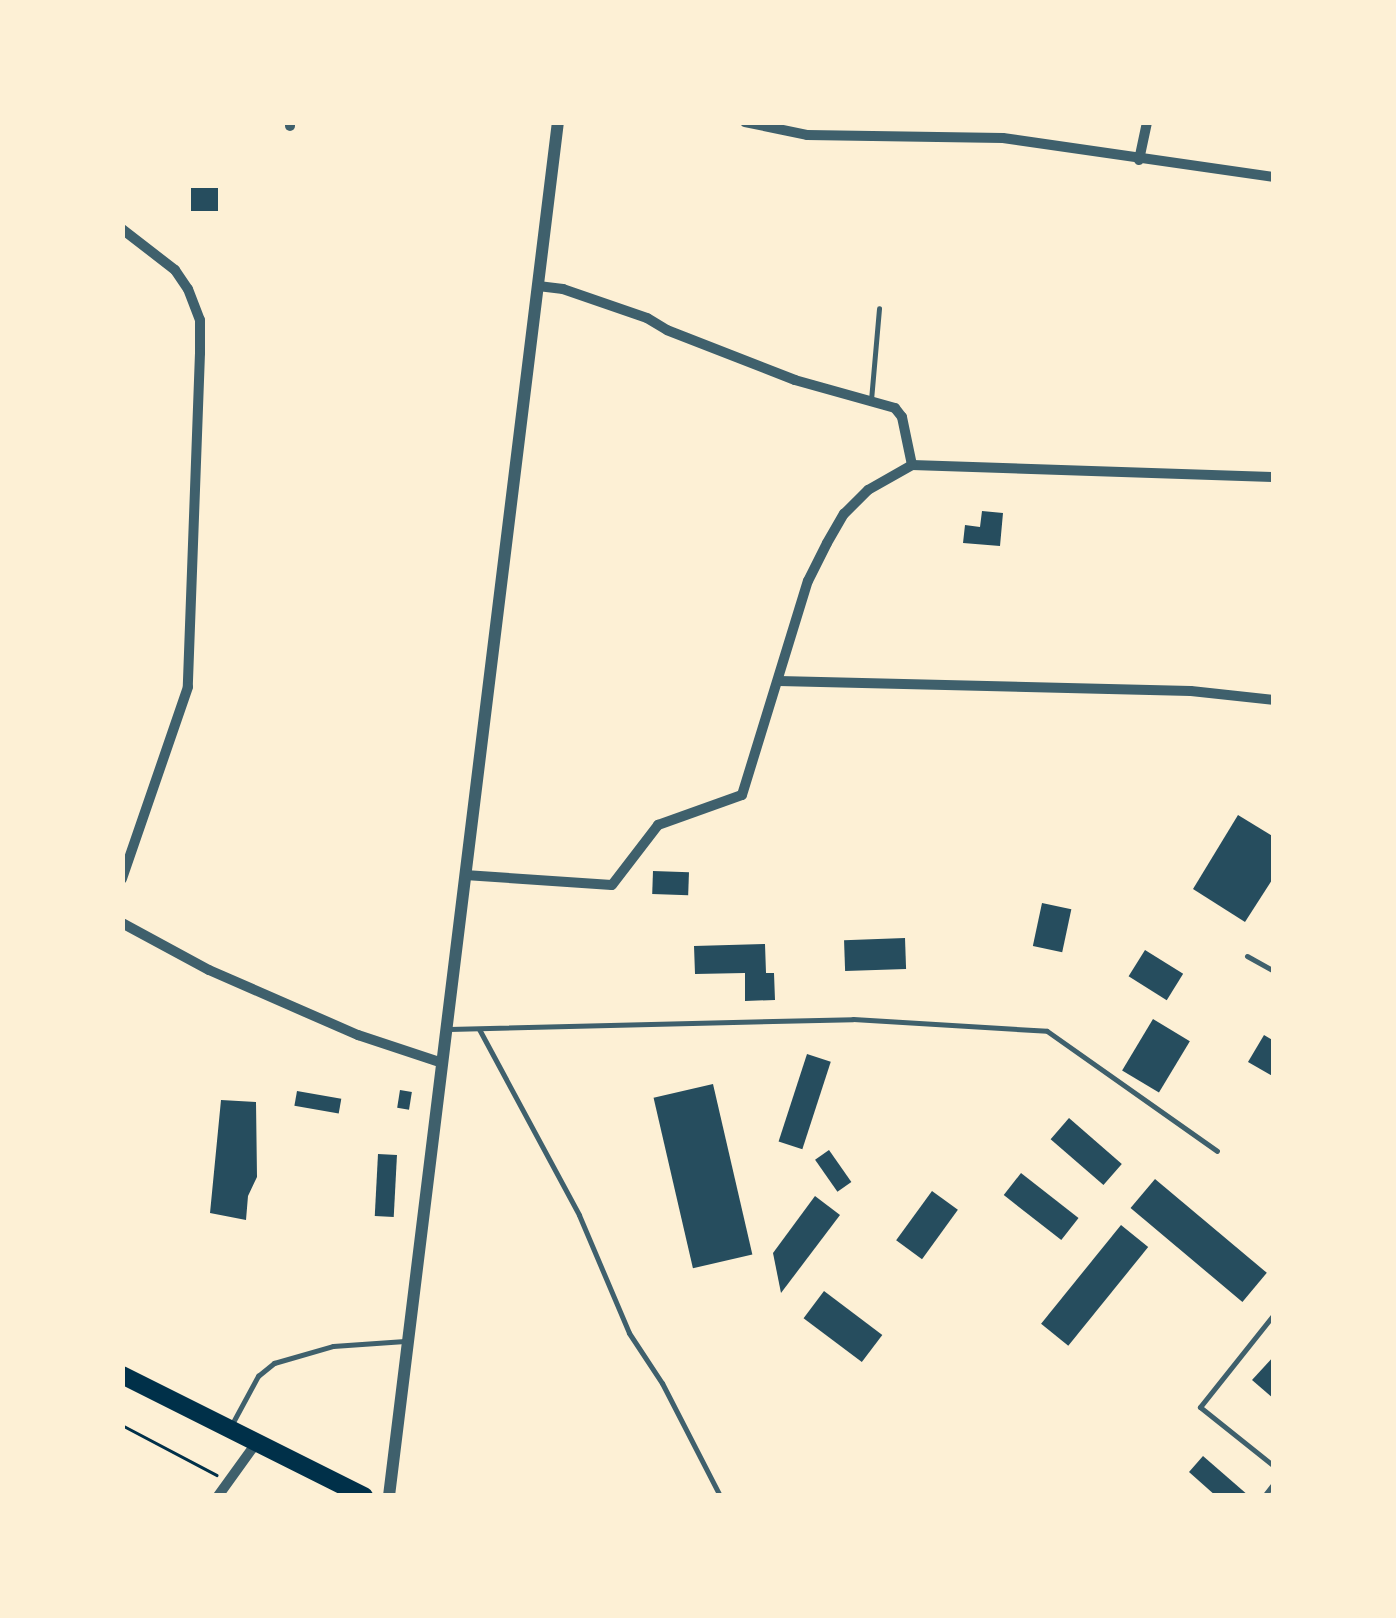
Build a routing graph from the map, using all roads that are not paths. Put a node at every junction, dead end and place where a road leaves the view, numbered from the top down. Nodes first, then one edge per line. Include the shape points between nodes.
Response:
1 (558, 122) edge
2 (745, 122) edge
3 (1003, 122) edge
4 (1146, 122) edge
5 (1003, 138) junction
6 (1139, 160) junction
7 (1274, 177) edge
8 (122, 229) edge
9 (538, 286) junction
10 (879, 308) dead end
11 (871, 402) junction
12 (912, 466) junction
13 (1274, 477) edge
14 (779, 681) junction
15 (1274, 700) edge
16 (465, 875) junction
17 (122, 879) edge
18 (122, 923) edge
19 (1247, 956) dead end
20 (1274, 971) edge
21 (480, 1028) junction
22 (446, 1030) junction
23 (442, 1063) junction
24 (1217, 1151) dead end
25 (1274, 1314) edge
26 (408, 1341) junction
27 (122, 1375) edge
28 (229, 1428) junction
29 (257, 1442) junction
30 (1274, 1466) edge
31 (1274, 1483) edge
32 (218, 1496) edge
33 (364, 1496) edge
34 (388, 1496) edge
35 (720, 1496) edge
36 (1264, 1496) edge

1 - 9 street
2 - 5 street via 807,135
3 - 5 street
4 - 6 street
5 - 6 street
6 - 7 street
8 - 17 street via 175,270 188,289 200,320 200,353 188,687
9 - 11 street via 647,318 795,380
9 - 16 street
10 - 11 lane
11 - 12 street via 895,408 902,417
12 - 13 street
12 - 14 street via 868,490 844,514 808,582
14 - 15 street via 1191,690
14 - 16 street via 742,795 658,825 612,885
16 - 22 street
18 - 23 street via 358,1035
19 - 20 lane
21 - 22 lane
21 - 24 lane via 853,1018 1047,1031
21 - 35 lane via 579,1215 630,1333
22 - 23 street
23 - 26 street
25 - 30 lane via 1200,1407
26 - 28 lane via 332,1346 274,1363 258,1376
26 - 34 street
27 - 28 highway
28 - 29 highway
29 - 32 street
29 - 33 highway
31 - 36 lane

